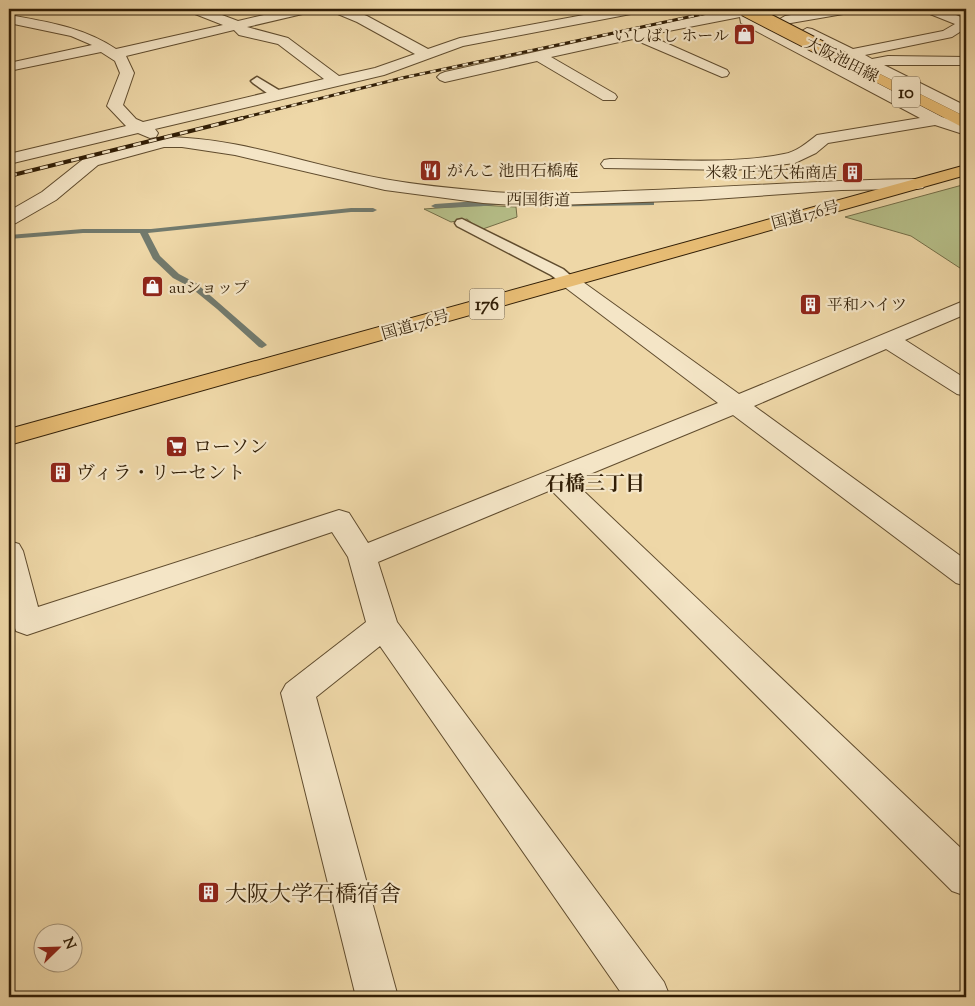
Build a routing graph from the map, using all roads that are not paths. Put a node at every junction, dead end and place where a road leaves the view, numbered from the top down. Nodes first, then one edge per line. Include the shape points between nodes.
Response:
1 (195, 9) edge
2 (306, 9) edge
3 (338, 9) edge
4 (636, 9) edge
5 (849, 9) edge
6 (930, 9) edge
7 (746, 11) edge
8 (9, 19) edge
9 (785, 20) junction
10 (236, 25) junction
11 (636, 35) junction
12 (110, 50) junction
13 (427, 54) junction
14 (539, 56) junction
15 (849, 57) junction
16 (966, 61) edge
17 (870, 63) junction
18 (9, 67) edge
19 (722, 73) dead end
20 (445, 77) dead end
21 (257, 81) dead end
22 (336, 81) junction
23 (278, 95) junction
24 (609, 97) dead end
25 (966, 112) edge
26 (936, 120) junction
27 (966, 123) edge
28 (140, 128) junction
29 (966, 130) edge
30 (164, 142) junction
31 (13, 157) edge
32 (610, 164) dead end
33 (966, 170) edge
34 (917, 184) junction
35 (9, 219) edge
36 (462, 223) dead end
37 (569, 281) junction
38 (966, 306) edge
39 (888, 340) junction
40 (966, 389) edge
41 (737, 404) junction
42 (9, 437) edge
43 (554, 478) junction
44 (9, 551) edge
45 (362, 557) junction
46 (966, 575) edge
47 (18, 626) edge
48 (383, 626) junction
49 (966, 878) edge
50 (377, 997) edge
51 (649, 997) edge

1 - 10 street
2 - 10 street
3 - 13 street via 362,18
4 - 13 street via 460,42
5 - 9 street
6 - 15 street via 965,22 946,34
7 - 9 street
7 - 11 street
7 - 15 main road, 大阪池田線 / 10, bridge
7 - 26 street via 746,20
8 - 12 street via 75,33
9 - 15 street
10 - 12 street
10 - 22 street via 244,32 283,41
11 - 14 street
11 - 19 street
12 - 18 street
12 - 28 street via 121,59 127,73 115,106
13 - 22 street via 379,72
14 - 20 street
14 - 24 street
15 - 17 street
15 - 27 main road, 大阪池田線 / 10
16 - 17 street via 888,60
17 - 25 street
21 - 23 lane
22 - 23 street
23 - 28 street
26 - 29 street
26 - 32 street via 823,139 789,160 736,165
28 - 30 street
28 - 31 street
30 - 34 street, 西国街道 via 235,150 385,185 518,200
30 - 35 street via 92,161 48,196
33 - 34 main road, 国道176号 / 176
34 - 37 main road, 国道176号 / 176
36 - 37 lane
37 - 41 street
37 - 42 main road, 国道176号 / 176
38 - 39 street
39 - 40 street
39 - 41 street
41 - 43 street
41 - 46 street
43 - 45 street
43 - 49 street
44 - 47 street
45 - 47 street via 339,520
45 - 48 street
48 - 50 street via 298,693
48 - 51 street

